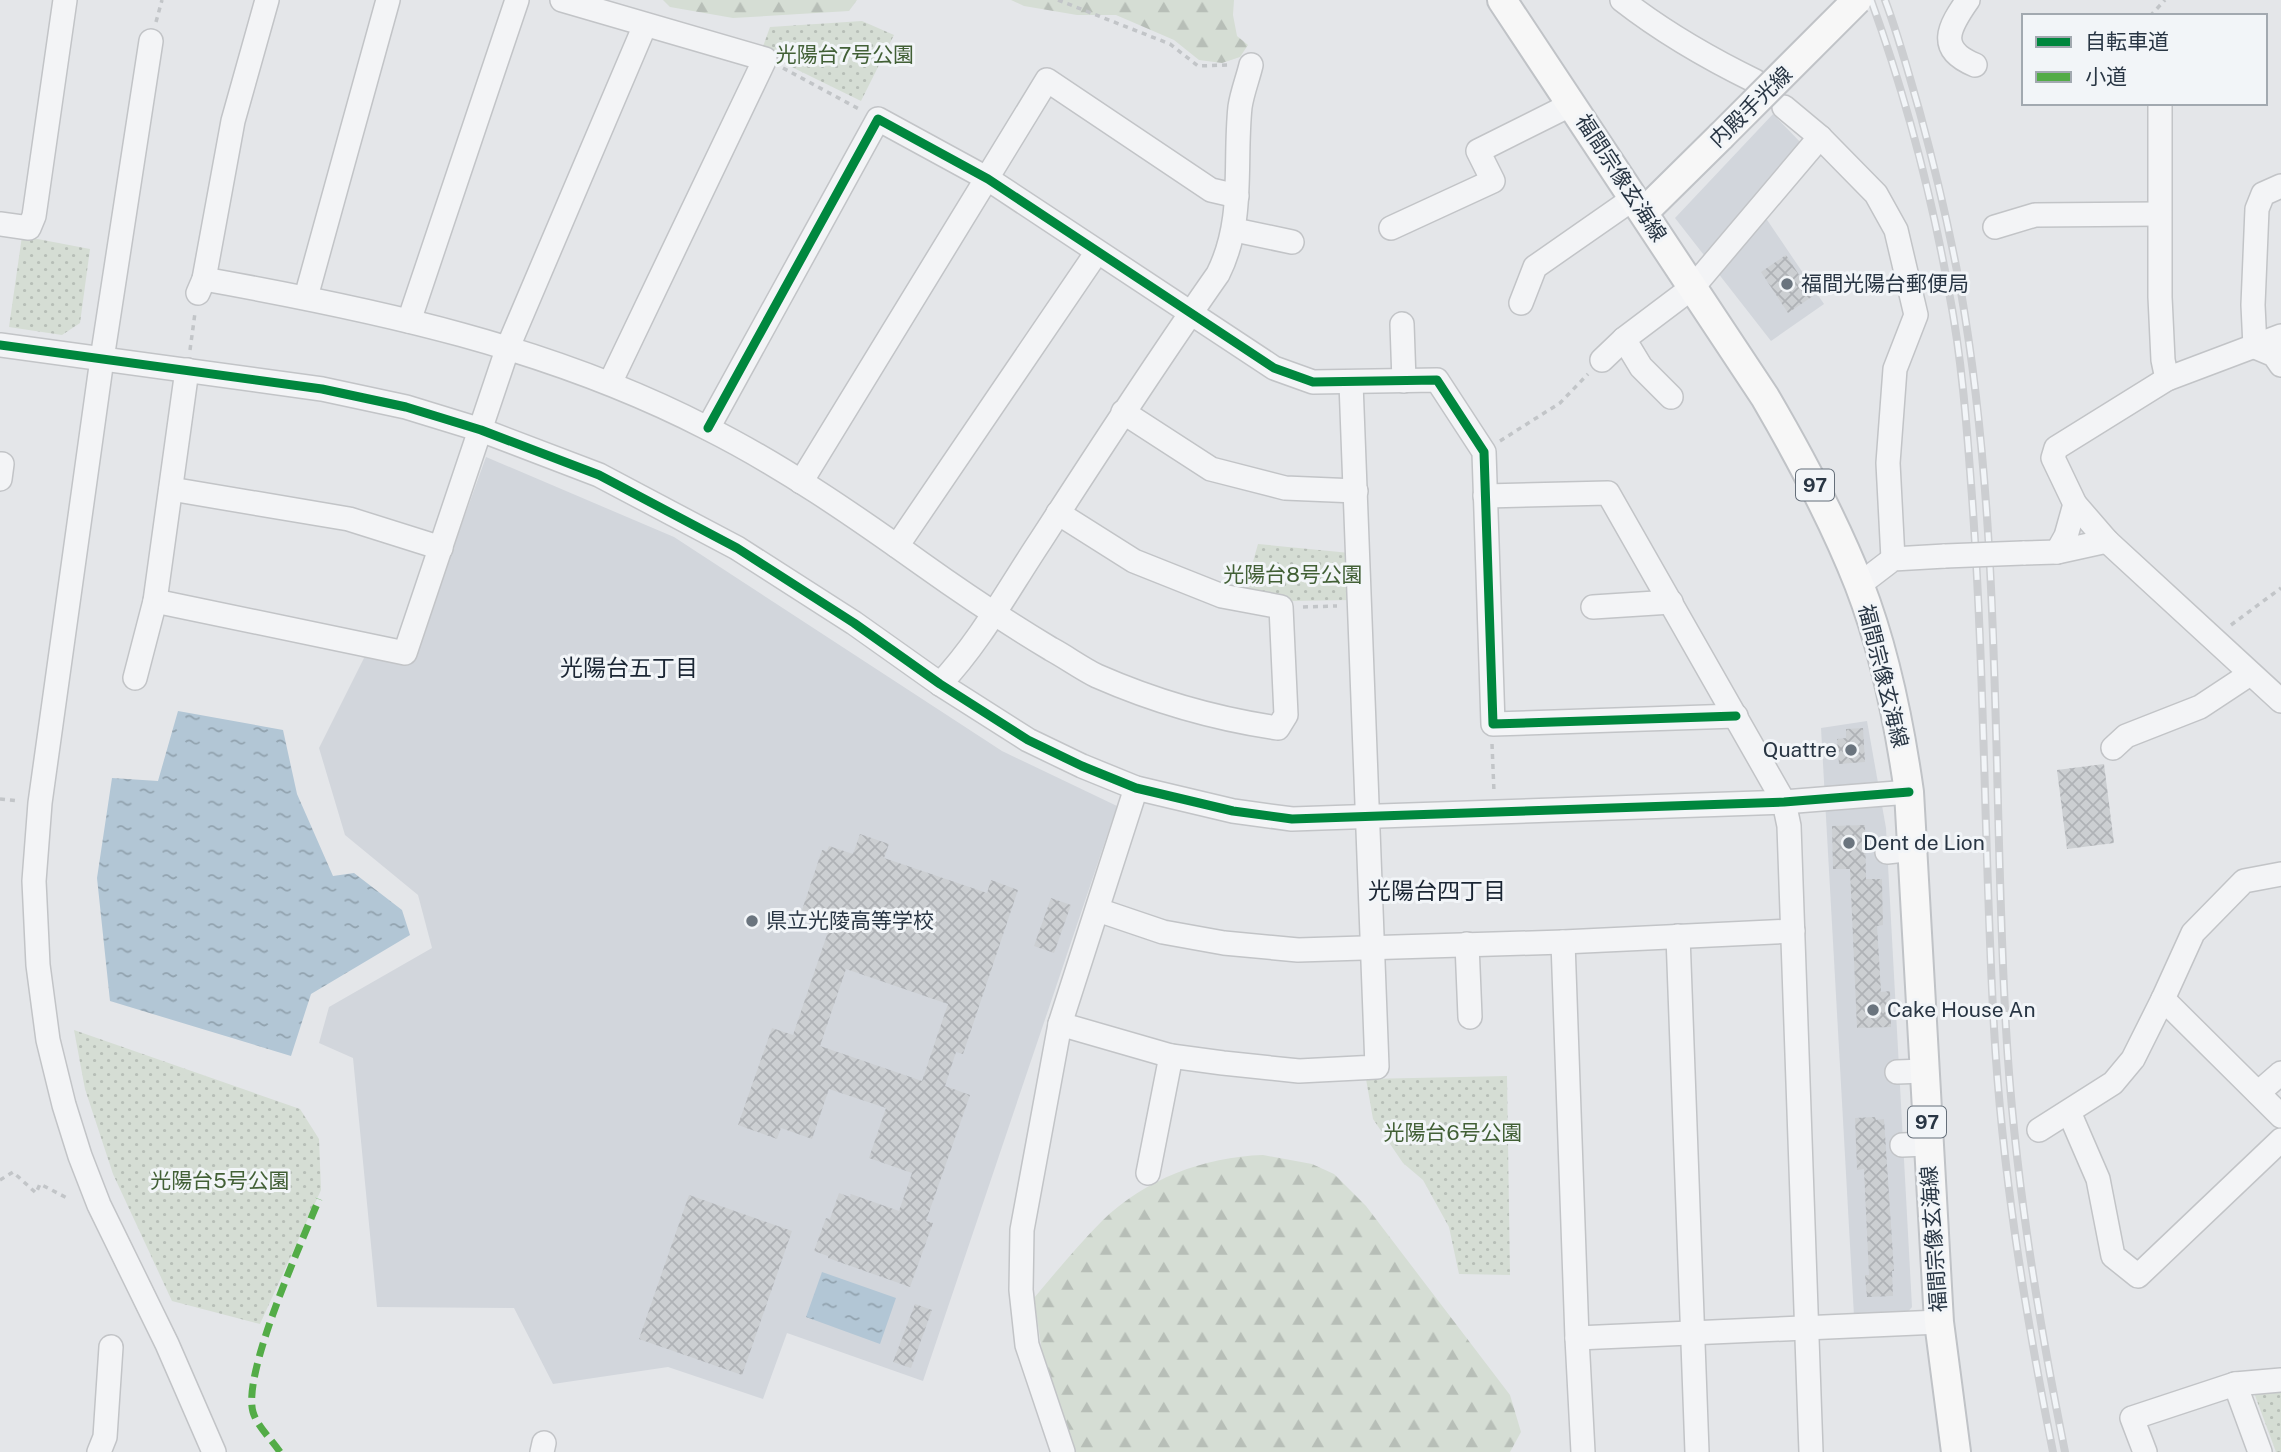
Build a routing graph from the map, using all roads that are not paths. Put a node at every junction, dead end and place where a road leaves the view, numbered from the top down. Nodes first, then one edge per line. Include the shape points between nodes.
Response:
1 (65, 0) edge
2 (267, 0) edge
3 (388, 0) edge
4 (517, 0) edge
5 (562, 0) edge
6 (1503, 0) edge
7 (1622, 0) edge
8 (1857, 0) edge
9 (1968, 0) edge
10 (1645, 8) edge
11 (645, 24) junction
12 (151, 41) dead end
13 (1251, 65) road end
14 (1975, 65) dead end
15 (1755, 81) dead end
16 (1572, 104) junction
17 (2160, 105) edge
18 (1784, 107) dead end
19 (1820, 137) junction
20 (988, 179) junction
21 (2281, 186) edge
22 (1237, 196) junction
23 (1639, 205) junction
24 (2159, 215) junction
25 (0, 224) edge
26 (1995, 227) dead end
27 (1391, 228) dead end
28 (1235, 230) junction
29 (1292, 242) dead end
30 (1097, 252) junction
31 (1693, 287) junction
32 (306, 298) junction
33 (1521, 303) dead end
34 (1191, 313) junction
35 (410, 321) junction
36 (1402, 324) dead end
37 (2281, 336) edge
38 (1623, 339) junction
39 (0, 345) edge
40 (508, 347) junction
41 (2255, 347) junction
42 (102, 359) junction
43 (1602, 359) road end
44 (2281, 365) edge
45 (187, 370) junction
46 (2167, 379) junction
47 (1404, 381) junction
48 (610, 383) junction
49 (1350, 383) junction
50 (1671, 397) dead end
51 (1123, 412) junction
52 (708, 428) junction
53 (481, 430) junction
54 (0, 464) edge
55 (0, 479) edge
56 (801, 482) junction
57 (172, 489) junction
58 (1356, 491) junction
59 (1485, 496) junction
60 (2075, 504) junction
61 (1058, 513) junction
62 (2106, 541) junction
63 (897, 546) junction
64 (441, 548) junction
65 (2057, 552) junction
66 (1893, 559) junction
67 (1859, 585) junction
68 (155, 601) junction
69 (1671, 602) junction
70 (1593, 607) dead end
71 (992, 614) junction
72 (2250, 674) junction
73 (135, 678) dead end
74 (940, 684) junction
75 (2281, 701) edge
76 (1736, 716) junction
77 (2113, 748) dead end
78 (1136, 788) junction
79 (1909, 792) junction
80 (1784, 802) junction
81 (1368, 817) junction
82 (2281, 874) edge
83 (1098, 910) junction
84 (1793, 931) junction
85 (1678, 936) junction
86 (1563, 942) junction
87 (1467, 944) junction
88 (1371, 948) junction
89 (2163, 999) junction
90 (1470, 1017) dead end
91 (1060, 1024) junction
92 (1171, 1056) junction
93 (2281, 1073) edge
94 (2258, 1093) junction
95 (2069, 1112) junction
96 (2281, 1116) edge
97 (2039, 1130) dead end
98 (2281, 1140) edge
99 (1148, 1173) dead end
100 (1939, 1322) junction
101 (1806, 1327) junction
102 (1691, 1334) junction
103 (1577, 1338) junction
104 (111, 1347) dead end
105 (2281, 1380) edge
106 (2235, 1384) junction
107 (99, 1452) edge
108 (214, 1452) edge
109 (1063, 1452) edge
110 (1583, 1452) edge
111 (1697, 1452) edge
112 (1811, 1452) edge
113 (1956, 1452) edge
114 (2145, 1452) edge
115 (2260, 1452) edge

1 - 25 street via 34,216 29,228
2 - 32 street via 233,121 201,286
3 - 32 street
4 - 35 street
5 - 11 street
6 - 16 main road, 福間宗像玄海線 / 97
7 - 10 street
8 - 23 main road, 内殿手光線, bridge via 1721,136
9 - 14 street via 1951,24 1949,36 1953,50
10 - 15 street via 1711,60
11 - 40 street
11 - 48 street via 765,58
12 - 42 street
13 - 22 street via 1241,105
16 - 23 main road, 福間宗像玄海線 / 97
16 - 27 street via 1478,151 1493,181
17 - 24 street
18 - 19 street
19 - 31 street
19 - 66 street via 1876,194 1896,230 1916,315 1895,369 1888,463
20 - 22 street via 1047,80 1211,190
20 - 30 street
20 - 52 street via 878,119
20 - 56 street
21 - 41 street via 2263,194 2257,209
22 - 28 street
23 - 31 main road, 福間宗像玄海線 / 97
23 - 33 street via 1535,267
24 - 26 street via 2035,215
24 - 46 street
28 - 29 street
28 - 34 street via 1218,274
30 - 34 street
30 - 63 street
31 - 38 street
31 - 67 main road, 福間宗像玄海線 / 97 via 1803,462
32 - 35 street
34 - 49 street via 1274,369 1313,382
34 - 51 street
35 - 40 street
36 - 47 street
37 - 41 street
38 - 43 street
38 - 50 street via 1641,367
39 - 42 street
40 - 48 street
40 - 53 street
41 - 44 street via 2273,355
41 - 46 street
42 - 45 street
42 - 108 street via 40,803 34,881 38,965 48,1040 80,1156
45 - 53 street via 322,389
45 - 57 street
46 - 60 street via 2056,448 2053,458
47 - 49 street
47 - 59 street via 1437,380 1484,452
48 - 52 street
49 - 58 street
51 - 58 street via 1211,468 1285,488
51 - 61 street
52 - 56 street
53 - 64 street
53 - 74 street via 599,475 737,548
54 - 55 street
56 - 63 street
57 - 64 street via 349,519
57 - 68 street
58 - 81 street
59 - 69 street via 1608,493
59 - 76 street via 1493,724
60 - 62 street
60 - 65 street
61 - 71 street
61 - 71 street via 1134,561 1222,596 1281,607 1286,715 1278,728 1186,709 1096,675
62 - 65 street
62 - 72 street
63 - 71 street
64 - 68 street via 405,653
65 - 66 street, bridge
66 - 67 street
67 - 79 main road, 福間宗像玄海線 / 97 via 1900,728
68 - 73 street
69 - 70 street
69 - 76 street
71 - 74 street
72 - 75 street
72 - 77 street via 2200,706 2126,736
74 - 78 street via 1028,740
76 - 80 street
78 - 81 street via 1233,811 1292,819
78 - 83 street
79 - 80 street
79 - 100 main road, 福間宗像玄海線 / 97 via 1901,851 1910,1072
80 - 81 street
80 - 84 street via 1790,826
81 - 88 street
82 - 89 street via 2244,881 2193,933
83 - 88 street via 1163,932 1224,943 1298,950
83 - 91 street
84 - 85 street
84 - 101 street
85 - 86 street
85 - 102 street
86 - 87 street
86 - 103 street
87 - 88 street
87 - 90 street
88 - 92 street via 1377,1068 1298,1071
89 - 94 street
89 - 95 street via 2133,1059 2113,1083
91 - 92 street
91 - 109 street via 1022,1230 1021,1290 1027,1345
92 - 99 street
93 - 94 street
94 - 96 street
95 - 97 street
95 - 98 street via 2098,1179 2113,1256 2138,1276
100 - 101 street
100 - 113 main road, 福間宗像玄海線 / 97
101 - 102 street
101 - 112 street
102 - 103 street
102 - 111 street
103 - 110 street
104 - 107 street via 105,1437
105 - 106 street
106 - 114 street via 2132,1418
106 - 115 street

